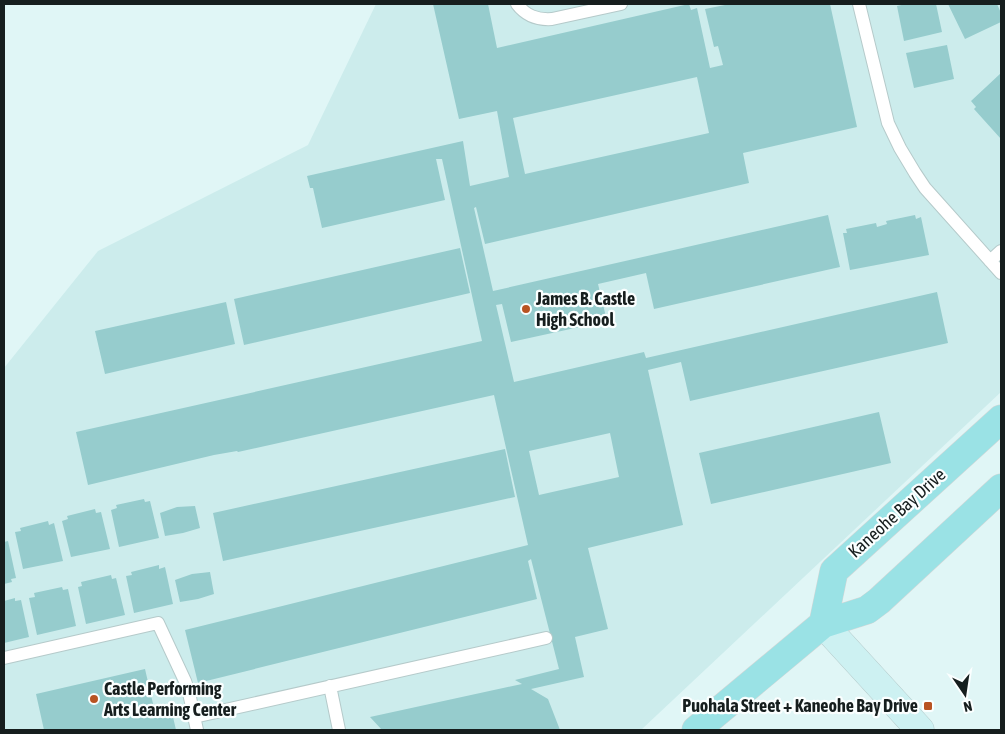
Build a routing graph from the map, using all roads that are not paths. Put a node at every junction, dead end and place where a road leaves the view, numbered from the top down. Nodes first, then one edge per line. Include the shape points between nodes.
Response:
1 (517, 4) edge
2 (621, 4) edge
3 (860, 4) edge
4 (1001, 252) edge
5 (990, 261) junction
6 (1001, 273) edge
7 (1001, 419) edge
8 (1001, 488) edge
9 (823, 624) junction
10 (546, 638) dead end
11 (4, 658) edge
12 (330, 686) junction
13 (194, 717) junction
14 (197, 730) edge
15 (339, 730) edge
16 (696, 730) edge
17 (920, 730) edge

1 - 2 lane via 521,10 541,20
3 - 5 lane via 888,123 900,148 925,188
4 - 5 lane
5 - 6 lane
7 - 9 main road, Kaneohe Bay Drive via 834,571
8 - 9 main road via 867,610
9 - 16 main road
9 - 17 street
10 - 12 lane
11 - 13 lane via 158,623 185,681
12 - 13 lane
12 - 15 lane
13 - 14 lane

